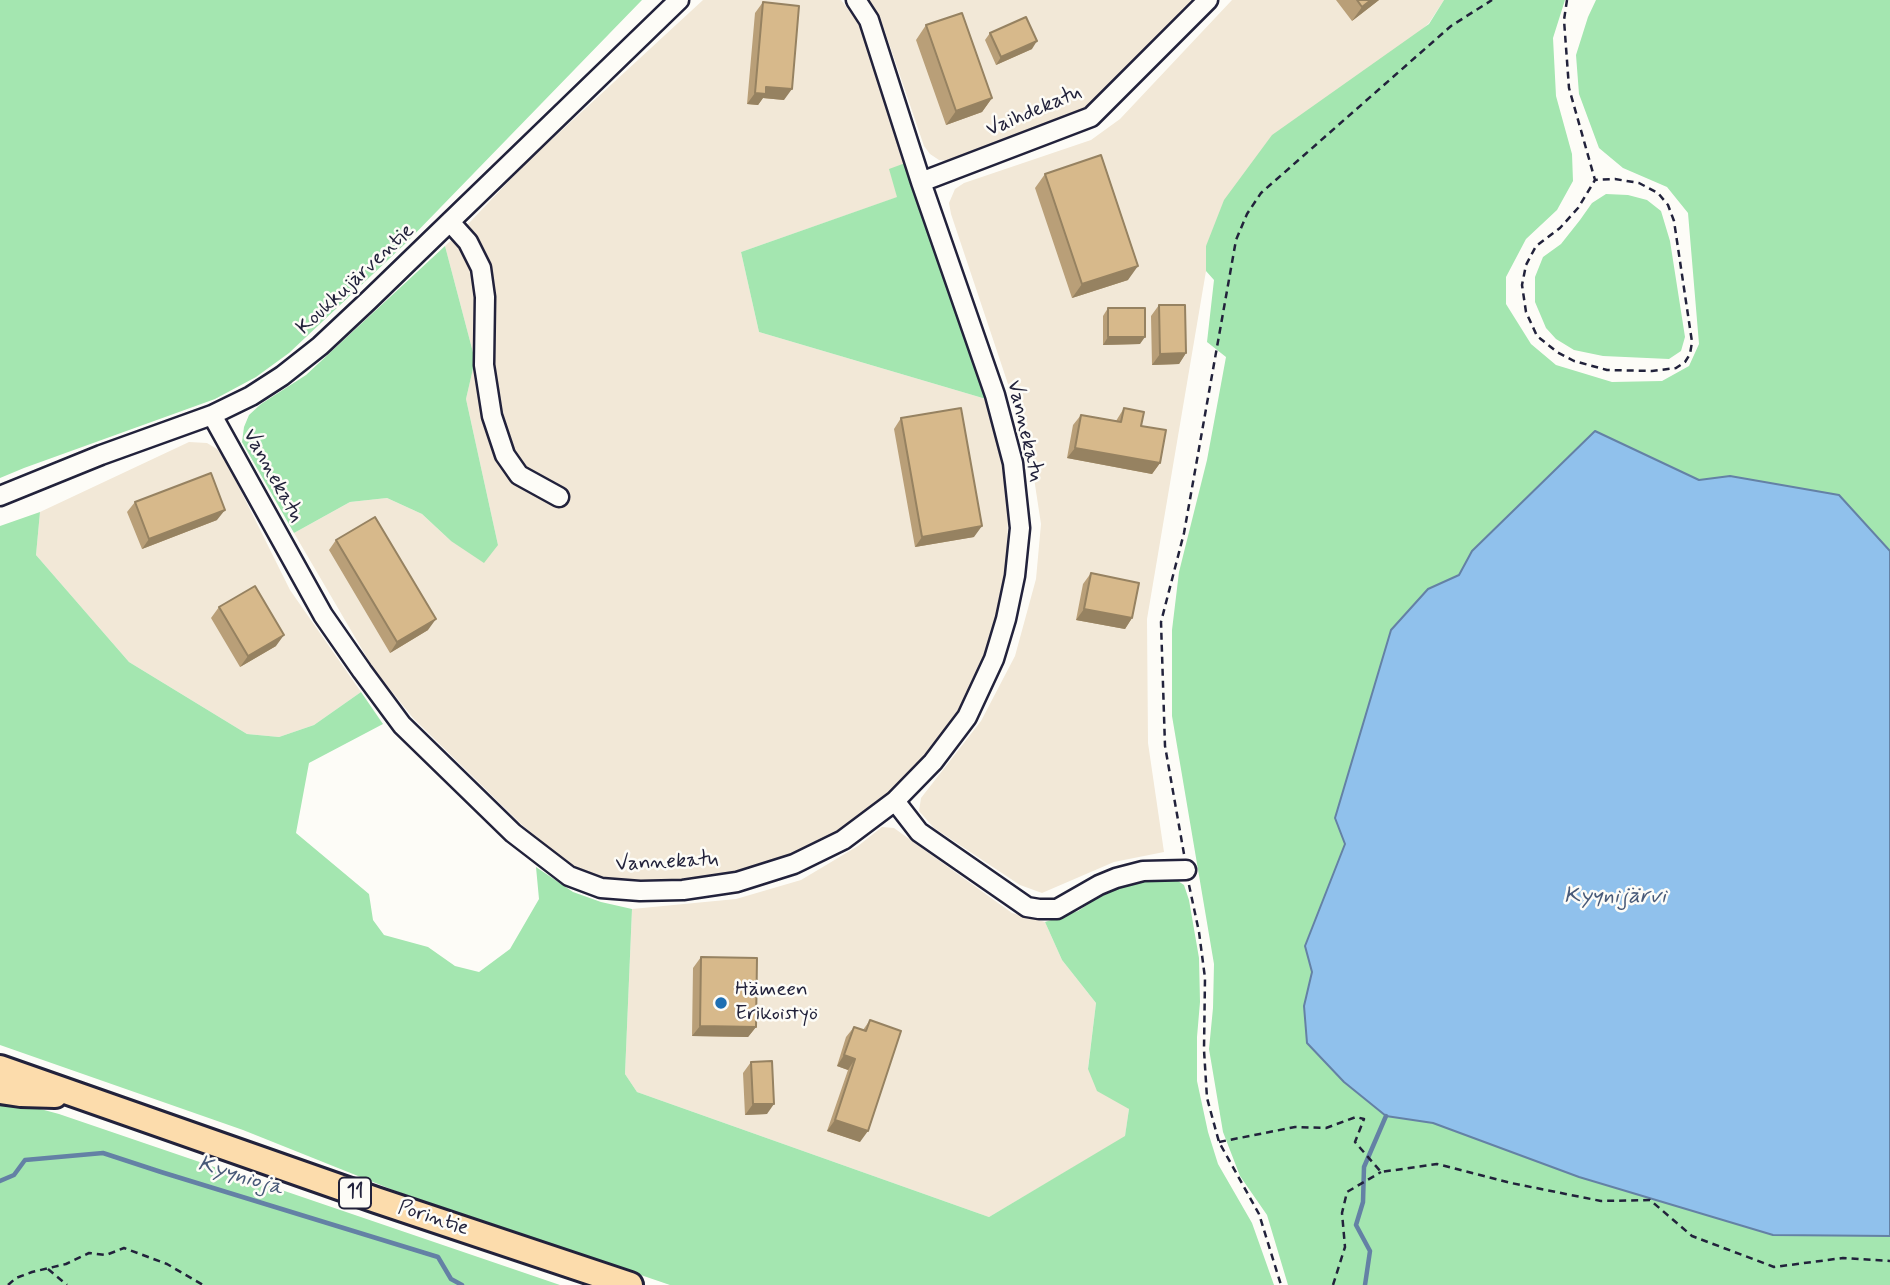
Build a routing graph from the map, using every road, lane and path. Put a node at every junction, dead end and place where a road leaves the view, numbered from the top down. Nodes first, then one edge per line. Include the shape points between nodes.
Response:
1 (679, 0) edge
2 (856, 0) edge
3 (1208, 0) edge
4 (1492, 0) edge
5 (1567, 0) edge
6 (1595, 180) junction
7 (921, 182) junction
8 (450, 222) junction
9 (212, 415) junction
10 (0, 496) edge
11 (559, 497) dead end
12 (895, 801) junction
13 (1186, 870) junction
14 (0, 1068) edge
15 (0, 1091) edge
16 (81, 1096) junction
17 (1219, 1142) junction
18 (1381, 1171) junction
19 (1890, 1261) edge
20 (48, 1269) junction
21 (8, 1285) edge
22 (67, 1285) edge
23 (203, 1285) edge
24 (630, 1285) edge
25 (1281, 1285) edge
26 (1333, 1285) edge

1 - 8 street, Koukkujärventie
2 - 7 street, Vannekatu via 869,20
3 - 7 street, Vaihdekatu via 1091,117
4 - 13 path via 1451,26 1261,193 1236,240 1184,533 1161,622 1165,746
5 - 6 path via 1569,88
6 - 6 path via 1640,183 1668,205 1692,342 1690,354 1676,368 1607,370 1574,361 1537,336 1526,312 1522,285 1526,265 1536,246 1578,208
7 - 12 street, Vannekatu via 995,396 1013,463 1020,528 1015,576 994,660 967,717
8 - 9 street, Koukkujärventie via 320,346 251,396
8 - 11 street via 468,242 481,268 484,365 492,416 505,455 519,475
9 - 10 street, Koukkujärventie
9 - 12 street, Vannekatu via 324,615 402,725 513,833 569,876 601,888 640,891 737,882 794,864 843,840
12 - 13 street via 919,832 1027,907 1057,909 1099,885 1143,871
13 - 17 path via 1205,978 1207,1098
14 - 16 highway, Porintie / 11
15 - 16 highway
16 - 24 highway, Porintie / 11
17 - 18 path via 1294,1128 1326,1128 1356,1117 1364,1119 1355,1142
17 - 25 path via 1259,1214
18 - 19 path via 1437,1164 1601,1201 1650,1200 1692,1236 1774,1267 1843,1258
18 - 26 path via 1347,1192 1342,1213 1345,1247
20 - 21 path
20 - 22 path
20 - 23 path via 89,1253 106,1255 124,1248 167,1264

